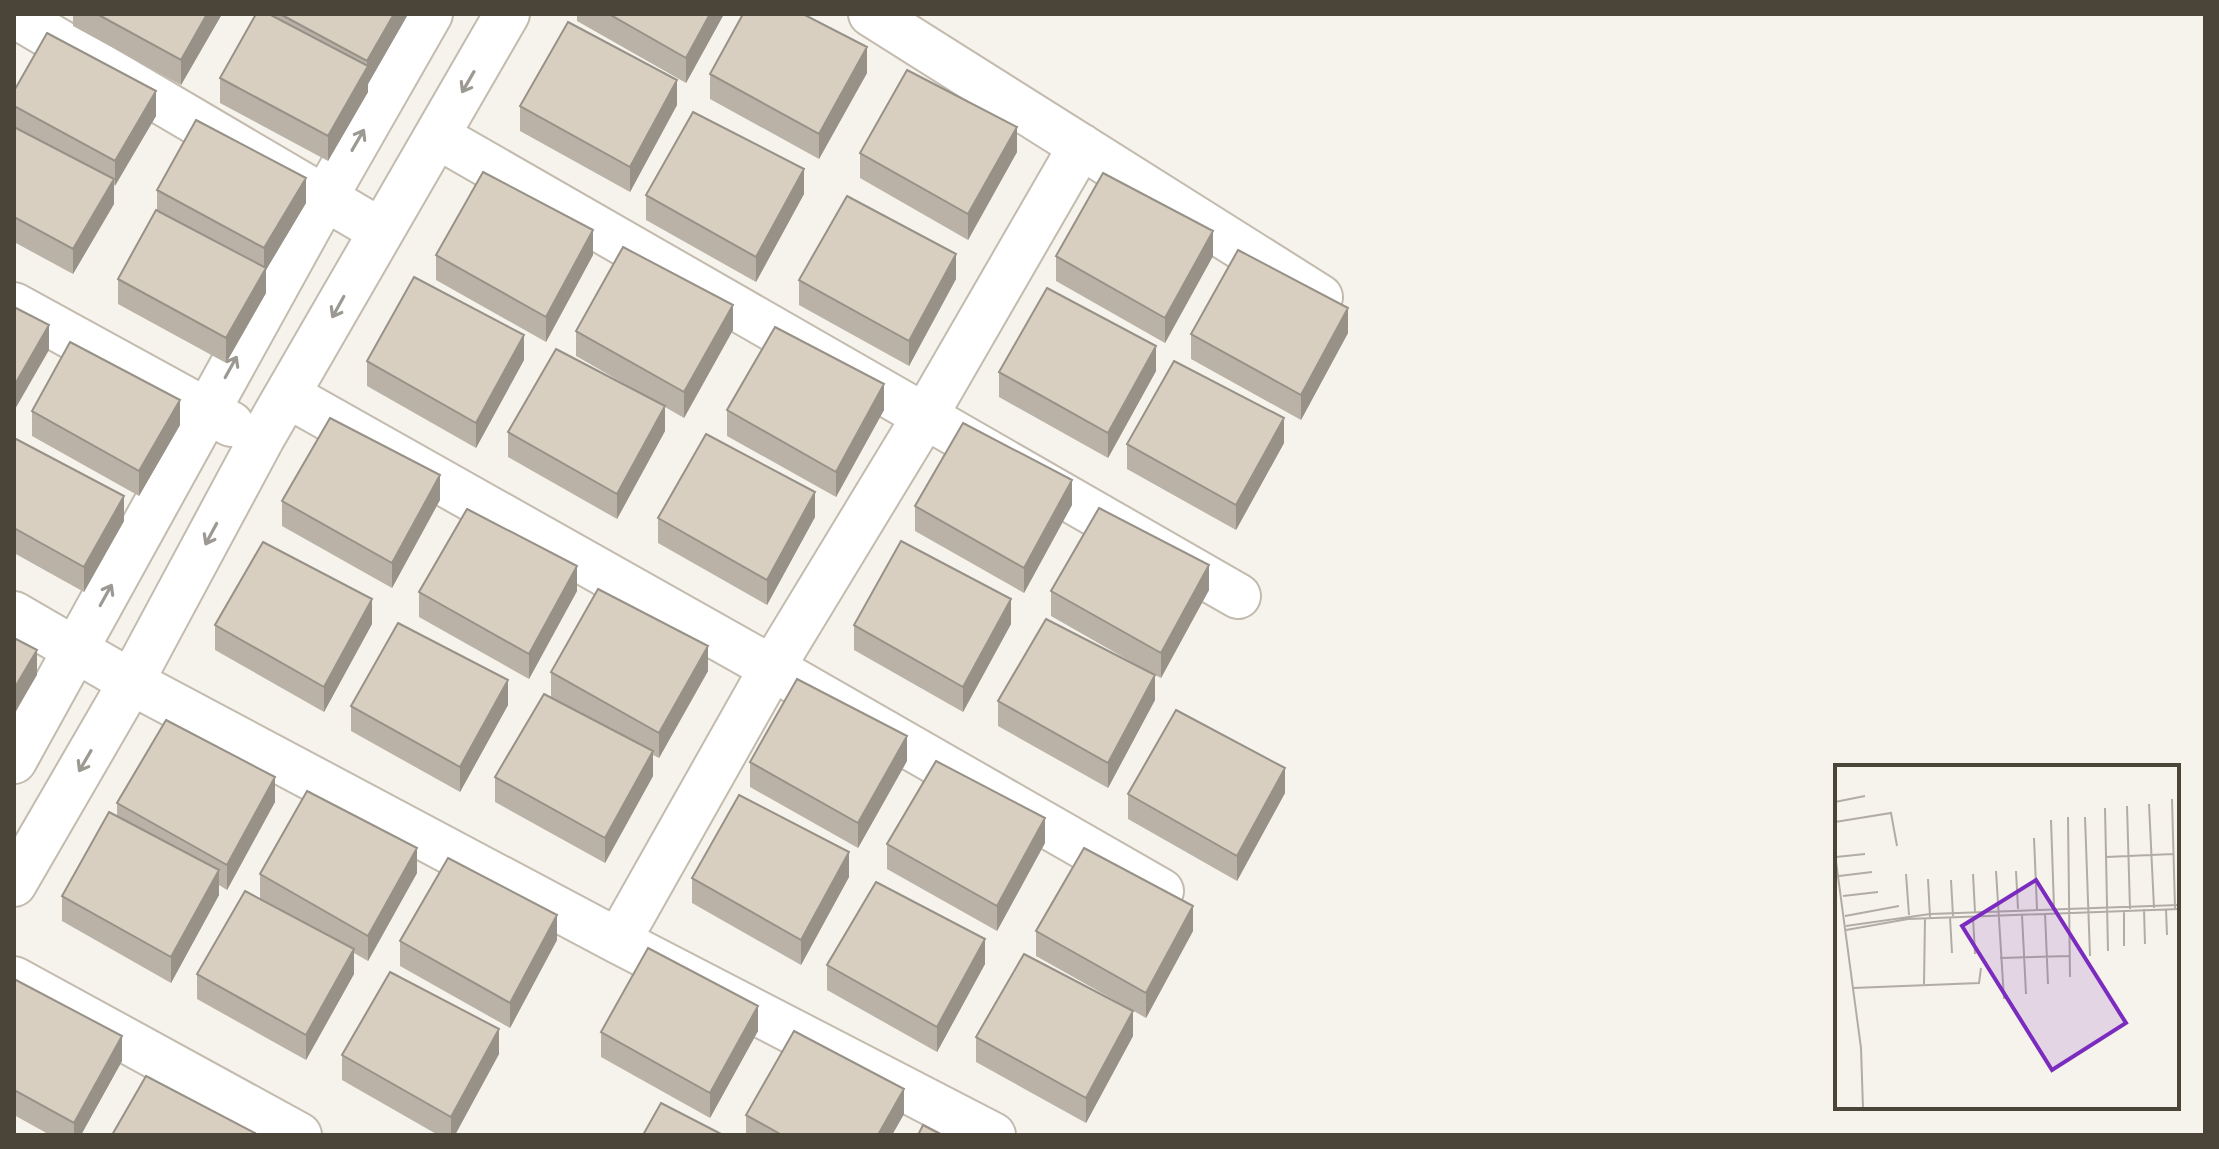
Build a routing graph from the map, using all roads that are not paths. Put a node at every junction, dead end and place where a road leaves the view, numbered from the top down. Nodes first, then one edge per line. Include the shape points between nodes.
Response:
1 (430, 14) edge
2 (871, 14) edge
3 (14, 15) edge
4 (486, 21) edge
5 (437, 136) junction
6 (1081, 146) junction
7 (326, 196) junction
8 (381, 231) junction
9 (1320, 297) edge
10 (14, 305) edge
11 (289, 396) junction
12 (206, 412) junction
13 (925, 416) junction
14 (262, 438) junction
15 (1238, 596) dead end
16 (14, 614) edge
17 (76, 650) junction
18 (772, 668) junction
19 (131, 682) junction
20 (14, 761) edge
21 (14, 884) edge
22 (1191, 909) edge
23 (618, 941) junction
24 (14, 979) edge
25 (299, 1135) edge
26 (993, 1135) edge

7 -> 1 street
2 - 6 street
3 - 7 street
4 -> 5 street
5 - 8 street
5 - 13 street
6 - 9 street
6 - 13 street
7 - 8 street
12 -> 7 street
8 -> 11 street
10 - 12 street
11 - 14 street
11 - 18 street
12 - 14 street
17 -> 12 street
13 - 15 street
13 - 18 street
14 -> 19 street
16 - 17 street
17 - 19 street
17 - 20 street
18 - 22 street
18 - 23 street
19 -> 21 street
19 - 23 street
23 - 26 street
24 - 25 street

